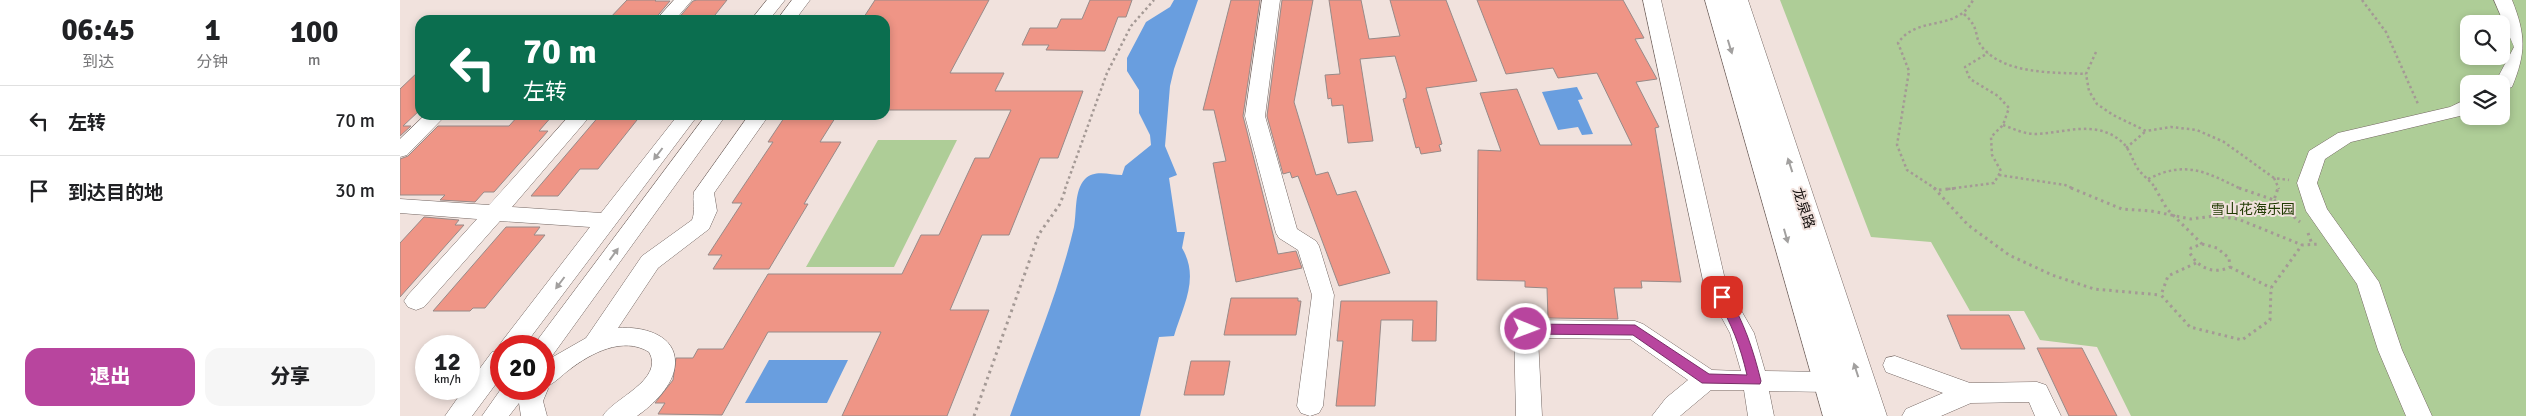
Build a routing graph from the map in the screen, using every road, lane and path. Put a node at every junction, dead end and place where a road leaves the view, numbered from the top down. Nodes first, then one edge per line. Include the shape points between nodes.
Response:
1 (683, 0) edge
2 (776, 0) edge
3 (801, 0) edge
4 (1154, 0) edge
5 (1272, 0) edge
6 (1652, 0) edge
7 (1716, 0) edge
8 (1737, 0) edge
9 (1973, 0) edge
10 (2362, 0) edge
11 (2503, 0) edge
12 (1964, 14) junction
13 (670, 15) edge
14 (764, 15) edge
15 (790, 15) edge
16 (2524, 48) edge
17 (1988, 52) junction
18 (2096, 52) dead end
19 (2086, 74) junction
20 (2509, 75) edge
21 (2460, 109) edge
22 (2425, 119) junction
23 (431, 120) edge
24 (577, 120) edge
25 (684, 120) edge
26 (712, 120) edge
27 (754, 120) edge
28 (2003, 124) junction
29 (2146, 131) junction
30 (2126, 148) junction
31 (400, 150) edge
32 (1999, 175) junction
33 (2274, 178) junction
34 (2148, 179) junction
35 (2307, 184) junction
36 (1938, 190) junction
37 (2274, 200) junction
38 (400, 206) edge
39 (494, 213) junction
40 (2174, 215) junction
41 (607, 221) junction
42 (2302, 225) dead end
43 (2307, 230) dead end
44 (2202, 244) junction
45 (2312, 244) junction
46 (2342, 244) junction
47 (2302, 245) junction
48 (2196, 263) junction
49 (2230, 267) junction
50 (2271, 288) junction
51 (2161, 295) junction
52 (416, 301) dead end
53 (519, 335) edge
54 (555, 335) edge
55 (595, 343) junction
56 (1895, 365) dead end
57 (555, 367) edge
58 (490, 374) edge
59 (1707, 380) junction
60 (1755, 381) junction
61 (1830, 382) junction
62 (1969, 393) junction
63 (507, 400) edge
64 (531, 400) edge
65 (1310, 406) dead end
66 (458, 416) edge
67 (495, 416) edge
68 (534, 416) edge
69 (616, 416) edge
70 (974, 416) edge
71 (1529, 416) edge
72 (1665, 416) edge
73 (1761, 416) edge
74 (1839, 416) edge
75 (1871, 416) edge
76 (1915, 416) edge
77 (2048, 416) edge
78 (2420, 416) edge

1 - 13 street
2 - 14 street
3 - 15 street
4 - 70 path via 1134,22 1107,73 1060,204 1040,234
5 - 65 street via 1255,116 1287,233 1308,246 1323,295
6 - 60 street via 1715,285 1737,321
7 -> 61 main road, 龙泉路
75 -> 8 main road, 龙泉路
9 - 12 path
10 - 22 path via 2386,32
11 - 16 street
12 - 17 path via 1976,26 1978,39
12 - 36 path via 1907,31 1898,43 1909,71 1897,145 1907,170
16 - 20 street
17 - 19 path via 2015,66
17 - 28 path via 1965,67 1970,79 1998,96 2009,108
18 - 19 path
19 - 29 path via 2089,91 2098,104
21 - 22 street
22 - 35 street via 2345,137 2316,156
23 - 31 street
24 - 39 street
25 -> 41 street
54 -> 26 street
27 - 55 street via 704,192 706,211 701,224 650,262
28 - 30 path via 2024,133 2037,134 2071,128 2097,130 2110,135
28 - 32 path via 1991,137 1992,155 2001,171
29 - 30 path
29 - 33 path via 2171,127 2197,130 2224,142
30 - 34 path
32 - 36 path via 1994,183
32 - 40 path via 2050,181 2122,209
33 - 35 path
33 - 37 path via 2278,190
34 - 37 path via 2176,168 2204,172 2252,195
34 - 40 path
35 - 46 street via 2317,211
36 - 51 path via 1968,225 2009,255 2052,275 2094,289
37 - 42 path
38 - 39 street
39 - 41 street
39 - 52 street
40 - 44 path
40 - 47 path via 2192,219 2214,216 2238,220
41 -> 53 street
43 - 45 path
44 - 48 path via 2191,248 2190,253
44 - 49 path via 2224,253
45 - 46 path
45 - 47 path
46 - 78 street via 2368,282 2390,350
47 - 50 path
48 - 49 path via 2219,271
48 - 51 path via 2168,276
49 - 50 path
50 - 51 path via 2270,320 2242,340 2190,327
55 - 57 street via 565,358
55 - 69 street via 639,338 657,346 662,353 663,366 656,382 635,404
56 - 62 street
58 - 66 street
59 - 60 street
59 - 71 street via 1635,330 1526,329
59 - 72 street via 1686,393
60 - 61 street
60 - 73 street
61 - 74 main road, 龙泉路
62 - 76 street
62 - 77 street via 2037,392
63 - 67 street
64 - 68 street

